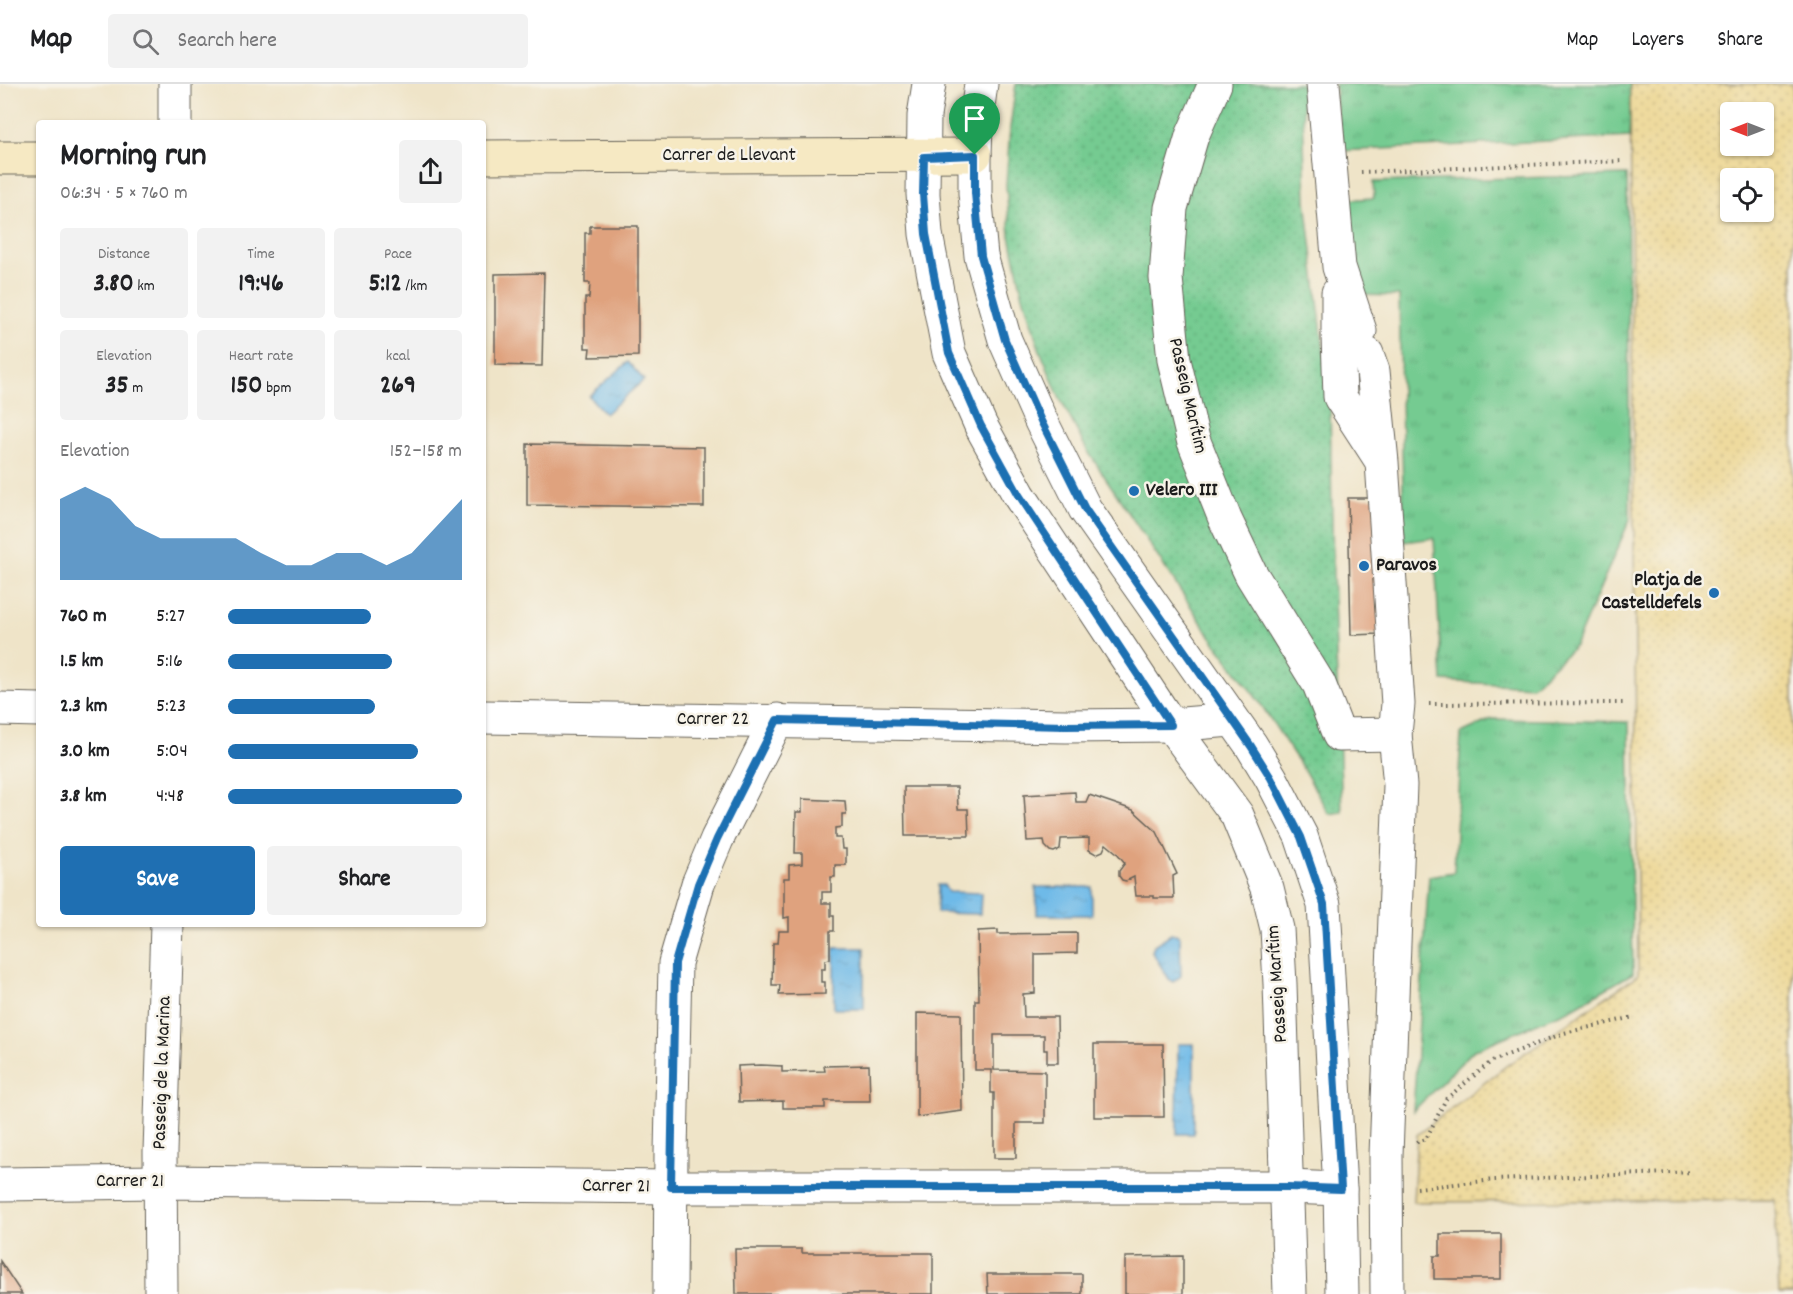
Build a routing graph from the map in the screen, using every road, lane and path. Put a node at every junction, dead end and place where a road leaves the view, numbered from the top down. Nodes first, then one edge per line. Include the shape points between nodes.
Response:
1 (175, 84) edge
2 (929, 84) edge
3 (981, 84) edge
4 (1215, 84) edge
5 (1323, 84) edge
6 (175, 120) edge
7 (975, 155) junction
8 (486, 157) edge
9 (924, 157) junction
10 (0, 158) edge
11 (36, 158) edge
12 (1622, 161) dead end
13 (1330, 173) junction
14 (1339, 267) junction
15 (1382, 462) junction
16 (1627, 703) dead end
17 (0, 710) edge
18 (36, 710) edge
19 (486, 717) edge
20 (1397, 719) junction
21 (777, 720) junction
22 (1231, 720) junction
23 (1171, 725) junction
24 (167, 927) edge
25 (1634, 1017) dead end
26 (1386, 1155) junction
27 (1692, 1172) dead end
28 (160, 1182) junction
29 (0, 1184) edge
30 (671, 1187) junction
31 (1288, 1187) junction
32 (1341, 1189) junction
33 (1386, 1189) junction
34 (161, 1294) edge
35 (670, 1294) edge
36 (1290, 1294) edge
37 (1342, 1294) edge
38 (1387, 1294) edge

1 - 6 street
2 - 9 street, Passeig Marítim
3 - 7 street
4 - 20 street, Passeig Marítim via 1192,136 1171,208 1166,278 1174,360 1193,439 1251,574 1319,684 1339,735
5 - 13 street
7 - 9 street, Carrer de Llevant
7 - 22 street via 981,256 1005,340 1041,421 1085,509
8 - 9 street, Carrer de Llevant
9 - 23 street, Passeig Marítim via 926,234 953,364 1019,495
10 - 11 street
12 - 13 path
13 - 14 street
14 - 15 street via 1373,371
14 - 15 street via 1341,397
15 - 20 street
16 - 20 path
17 - 18 street
19 - 21 street, Carrer 22
20 - 26 street via 1400,785
21 - 23 street, Carrer 22
21 - 30 street via 717,839 675,963
22 - 23 street, Carrer 22
22 - 32 street via 1271,778 1301,837 1324,904
23 - 31 street, Passeig Marítim via 1237,815 1267,888 1277,929
24 - 28 street, Passeig de la Marina
25 - 26 path via 1564,1033 1492,1061 1446,1099 1426,1139
26 - 33 street
27 - 33 path
28 - 29 street, Carrer 21
28 - 30 street, Carrer 21
28 - 34 street, Passeig de la Marina
30 - 31 street, Carrer 21
30 - 35 street
31 - 32 street, Carrer 21
31 - 36 street, Passeig Marítim
32 - 37 street
33 - 38 street

